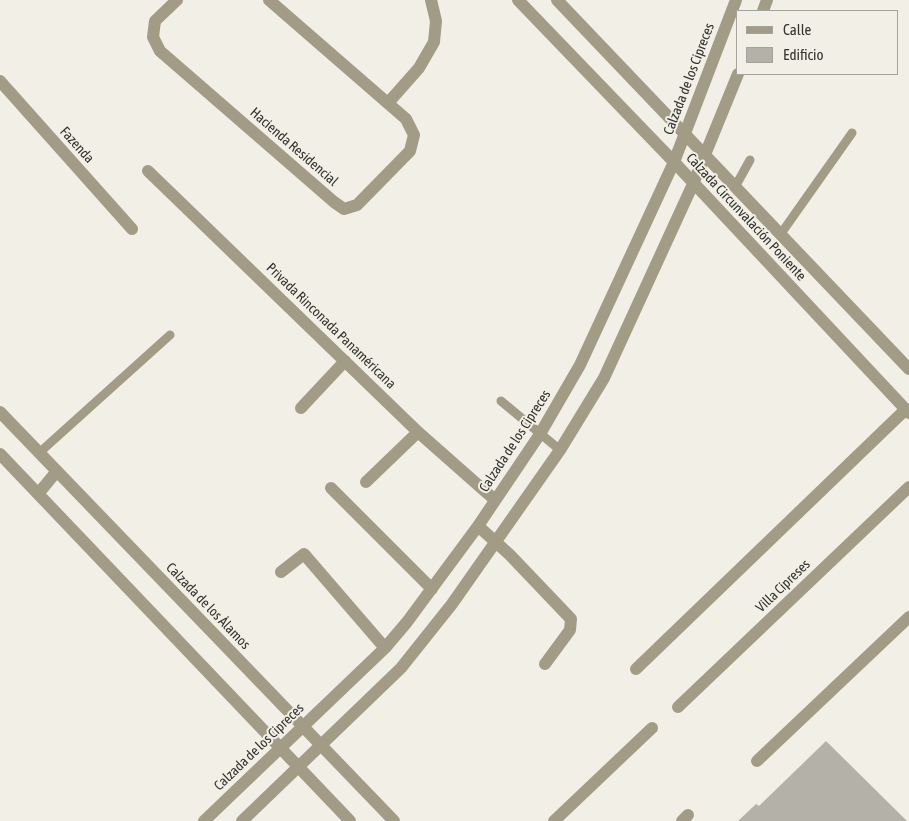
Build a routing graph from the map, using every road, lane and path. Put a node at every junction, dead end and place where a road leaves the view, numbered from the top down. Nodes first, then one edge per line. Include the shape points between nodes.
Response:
1 (177, 0) edge
2 (269, 0) edge
3 (431, 0) edge
4 (518, 0) edge
5 (557, 0) edge
6 (736, 0) edge
7 (738, 75) edge
8 (0, 81) edge
9 (388, 103) junction
10 (684, 132) junction
11 (852, 133) dead end
12 (705, 156) junction
13 (750, 160) dead end
14 (674, 162) junction
15 (148, 171) dead end
16 (693, 184) junction
17 (734, 187) junction
18 (132, 229) dead end
19 (780, 234) junction
20 (170, 336) dead end
21 (345, 361) junction
22 (909, 369) edge
23 (501, 401) dead end
24 (301, 408) dead end
25 (907, 411) edge
26 (0, 412) edge
27 (418, 432) junction
28 (540, 434) junction
29 (560, 450) junction
30 (39, 453) junction
31 (0, 454) edge
32 (57, 471) junction
33 (366, 482) dead end
34 (909, 487) edge
35 (330, 488) dead end
36 (38, 494) junction
37 (494, 500) junction
38 (478, 526) junction
39 (496, 541) junction
40 (281, 572) dead end
41 (432, 589) junction
42 (909, 617) edge
43 (385, 648) junction
44 (545, 664) dead end
45 (636, 669) dead end
46 (678, 707) dead end
47 (303, 726) junction
48 (652, 728) dead end
49 (321, 745) junction
50 (280, 748) junction
51 (756, 762) dead end
52 (298, 767) junction
53 (204, 821) edge
54 (242, 821) edge
55 (350, 821) edge
56 (394, 821) edge
57 (554, 821) edge

1 - 9 street, Hacienda Residencial via 155,21 153,37 160,51 344,209 357,204 410,151 414,135 406,119
2 - 9 street, Hacienda Residencial
3 - 9 street via 436,21 434,42 419,68
4 - 14 street, Calzada Circunvalación Poniente
5 - 10 street, Calzada Circunvalación Poniente
6 - 10 street, Calzada de los Cipreces
7 - 12 street
8 - 18 street, Fazenda
10 - 12 street, Calzada Circunvalación Poniente
10 - 14 street, Calzada de los Cipreces
11 - 19 lane
12 - 16 street
12 - 17 street, Calzada Circunvalación Poniente
13 - 17 lane
14 - 16 street, Calzada Circunvalación Poniente
14 - 28 street, Calzada de los Cipreces via 580,365
15 - 21 street, Privada Rinconada Panaméricana
16 - 25 street, Calzada Circunvalación Poniente
16 - 29 street via 604,378
17 - 19 street, Calzada Circunvalación Poniente
19 - 22 street, Calzada Circunvalación Poniente
20 - 30 lane
21 - 24 street
21 - 27 street, Privada Rinconada Panaméricana
23 - 28 lane
25 - 45 street
26 - 30 street, Calzada de los Álamos
27 - 33 street
27 - 37 street, Privada Rinconada Panaméricana
28 - 29 lane
28 - 37 street, Calzada de los Cipreces
29 - 39 street
30 - 32 street, Calzada de los Álamos
31 - 36 street
32 - 36 street
32 - 47 street, Calzada de los Álamos
34 - 46 street, Villa Cipreses
35 - 41 street
36 - 50 street
37 - 38 street, Calzada de los Cipreces
38 - 39 street
38 - 41 street, Calzada de los Cipreces
39 - 44 street via 570,619 570,630
39 - 49 street via 452,604 401,668
40 - 43 street via 304,554
41 - 43 street, Calzada de los Cipreces
42 - 51 street
43 - 47 street, Calzada de los Cipreces
47 - 49 street, Calzada de los Álamos
47 - 50 street, Calzada de los Cipreces
48 - 57 street
49 - 52 street
49 - 56 street, Calzada de los Álamos
50 - 52 street
50 - 53 street, Calzada de los Cipreces
52 - 54 street
52 - 55 street

